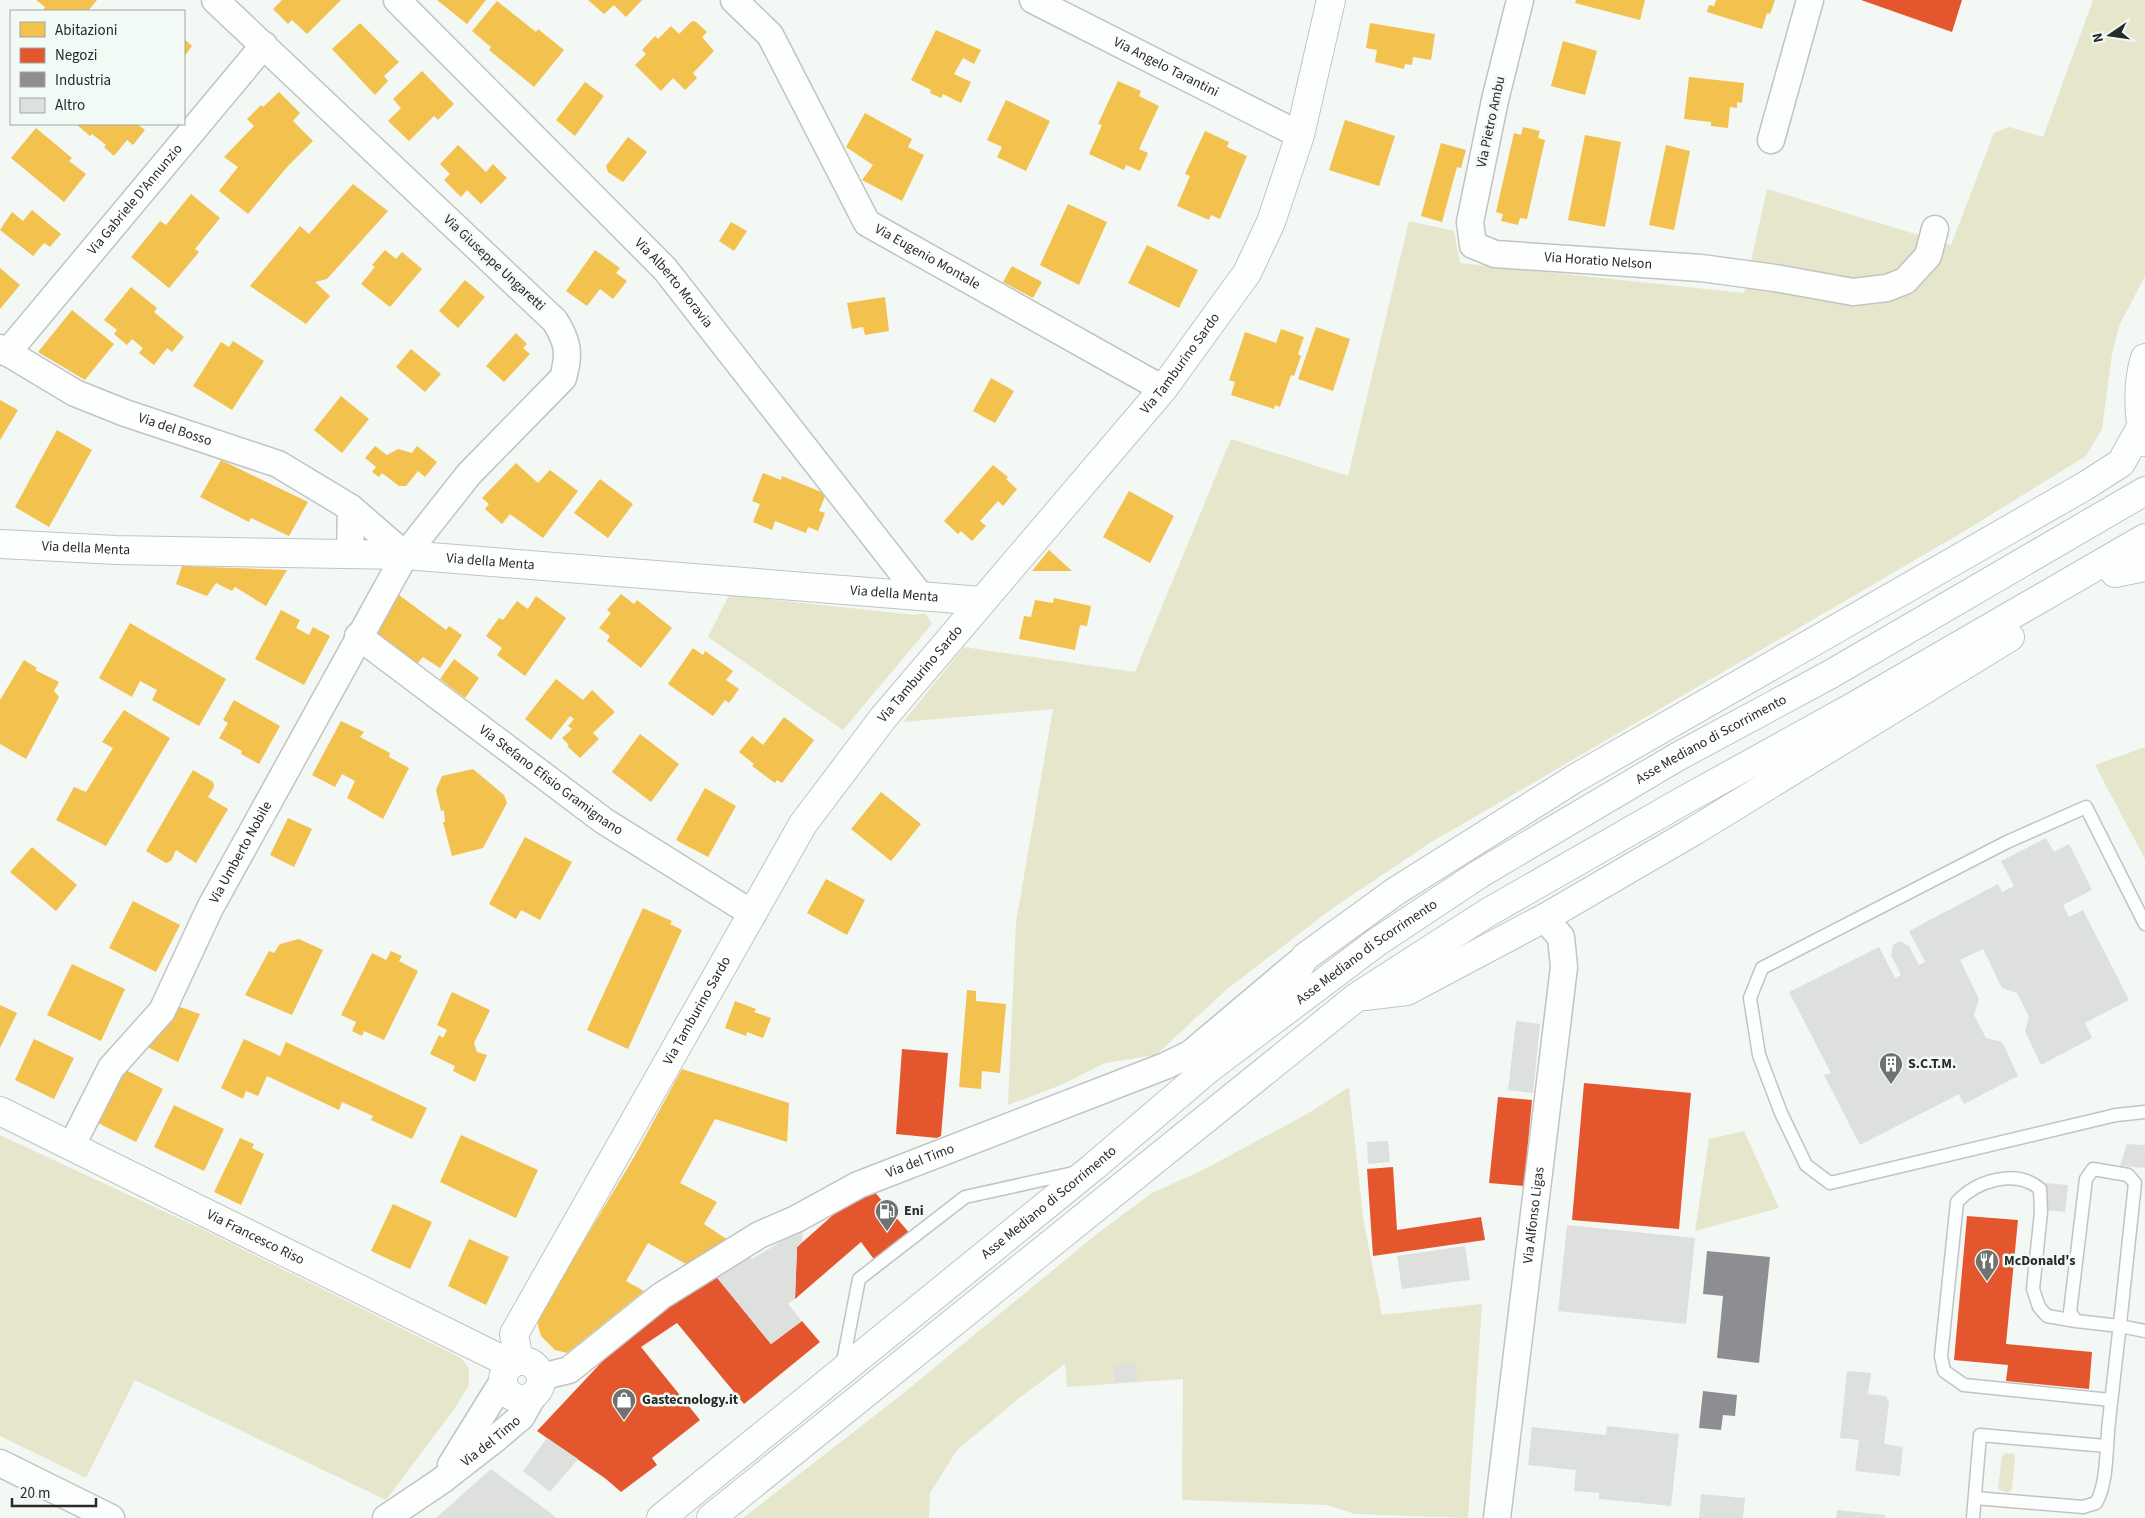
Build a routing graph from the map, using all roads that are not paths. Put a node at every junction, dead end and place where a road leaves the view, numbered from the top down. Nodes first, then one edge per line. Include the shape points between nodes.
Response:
1 (216, 0) edge
2 (397, 0) edge
3 (734, 0) edge
4 (1033, 0) edge
5 (1332, 0) edge
6 (1520, 0) edge
7 (1810, 0) edge
8 (264, 45) junction
9 (1300, 135) junction
10 (1772, 140) dead end
11 (1935, 229) dead end
12 (1474, 245) joint
13 (3, 351) edge
14 (2145, 358) edge
15 (1163, 389) junction
16 (2143, 435) edge
17 (2145, 491) edge
18 (351, 508) junction
19 (2145, 538) edge
20 (0, 544) edge
21 (350, 554) junction
22 (405, 555) junction
23 (2145, 555) edge
24 (2145, 566) edge
25 (2115, 573) junction
26 (919, 594) junction
27 (982, 601) junction
28 (358, 636) junction
29 (753, 914) junction
30 (1548, 916) junction
31 (2145, 924) edge
32 (1305, 957) junction
33 (1358, 996) junction
34 (1262, 1026) junction
35 (0, 1111) edge
36 (2145, 1112) edge
37 (72, 1145) junction
38 (1092, 1168) junction
39 (2140, 1183) edge
40 (2076, 1321) junction
41 (2120, 1326) junction
42 (2145, 1331) edge
43 (511, 1369) junction
44 (841, 1373) junction
45 (537, 1387) junction
46 (2111, 1400) junction
47 (2106, 1446) junction
48 (0, 1463) edge
49 (441, 1480) junction
50 (1975, 1498) junction
51 (111, 1518) edge
52 (386, 1518) edge
53 (662, 1518) edge
54 (711, 1518) edge
55 (1497, 1518) edge
56 (1973, 1518) edge

1 - 8 street, Via Giuseppe Ungaretti
2 - 26 street, Via Alberto Moravia via 665,269
3 - 15 street, Via Eugenio Montale via 770,35 867,223
4 - 9 street, Via Angelo Tarantini
5 - 9 main road, Via Tamburino Sardo
6 - 12 street, Via Pietro Ambu via 1470,222
7 - 10 street
8 - 13 street, Via Gabriele D'Annunzio
8 - 22 street, Via Giuseppe Ungaretti via 555,321 565,338 568,359 563,378 469,474
9 - 15 main road, Via Tamburino Sardo via 1271,222 1247,273
11 - 12 street, Via Horatio Nelson via 1928,256 1906,280 1886,288 1853,292 1724,271 1495,254
13 - 18 street, Via del Bosso via 75,393 278,464
14 - 16 main road via 2141,372
15 - 27 main road, Via Tamburino Sardo
16 - 32 main road via 2121,463 2085,486 1574,779 1396,891
17 - 34 main road, Asse Mediano di Scorrimento via 1831,674 1677,757 1481,873 1377,942
18 - 21 street
18 - 22 street, Via del Bosso
19 - 33 main road via 1487,913
20 - 21 main road, Via della Menta via 116,550
21 - 22 main road, Via della Menta
22 - 26 main road, Via della Menta
22 - 28 street, Via Umberto Nobile
23 - 25 main road
24 - 25 main road
25 - 30 main road via 1702,826
26 - 27 main road, Via della Menta
27 - 29 main road, Via Tamburino Sardo via 883,718 803,824
28 - 29 street, Via Stefano Efisio Gramignano via 604,821
28 - 37 street, Via Umberto Nobile via 210,908 162,1011 111,1068
29 - 43 main road, Via Tamburino Sardo via 514,1334
30 - 33 main road via 1407,991
30 - 55 street, Via Alfonso Ligas via 1560,937 1564,967
31 - 36 lane via 2086,807 2007,842 1762,968 1750,998 1759,1055 1781,1113 1806,1165 1830,1182 2116,1115
32 - 34 main road
32 - 45 street, Via del Timo via 1190,1054 858,1185 759,1235 661,1296 569,1370
33 - 54 main road
34 - 38 main road, Asse Mediano di Scorrimento
35 - 37 main road, Via Francesco Riso
37 - 43 main road, Via Francesco Riso
38 - 44 main road, Asse Mediano di Scorrimento
38 - 44 lane via 965,1197 859,1279
39 - 40 lane via 2128,1174 2093,1169 2086,1179 2070,1312
39 - 41 lane
40 - 41 lane
40 - 46 lane via 2047,1316 2039,1307 2033,1289 2041,1212 2040,1189 2031,1181 2001,1179 1977,1185 1962,1196 1957,1202 1941,1356 1944,1372 1964,1385
41 - 42 lane
41 - 46 lane
43 - 45 main road via 527,1362 534,1365
43 - 45 main road via 506,1391 515,1398 520,1400
43 - 49 street, Via del Timo
44 - 53 main road, Asse Mediano di Scorrimento
45 - 49 street, Via del Timo via 521,1418
46 - 47 lane
47 - 50 lane via 2102,1492 2096,1503 2083,1507
47 - 50 lane via 1980,1435
48 - 51 street
49 - 52 street, Via del Timo
50 - 56 lane

